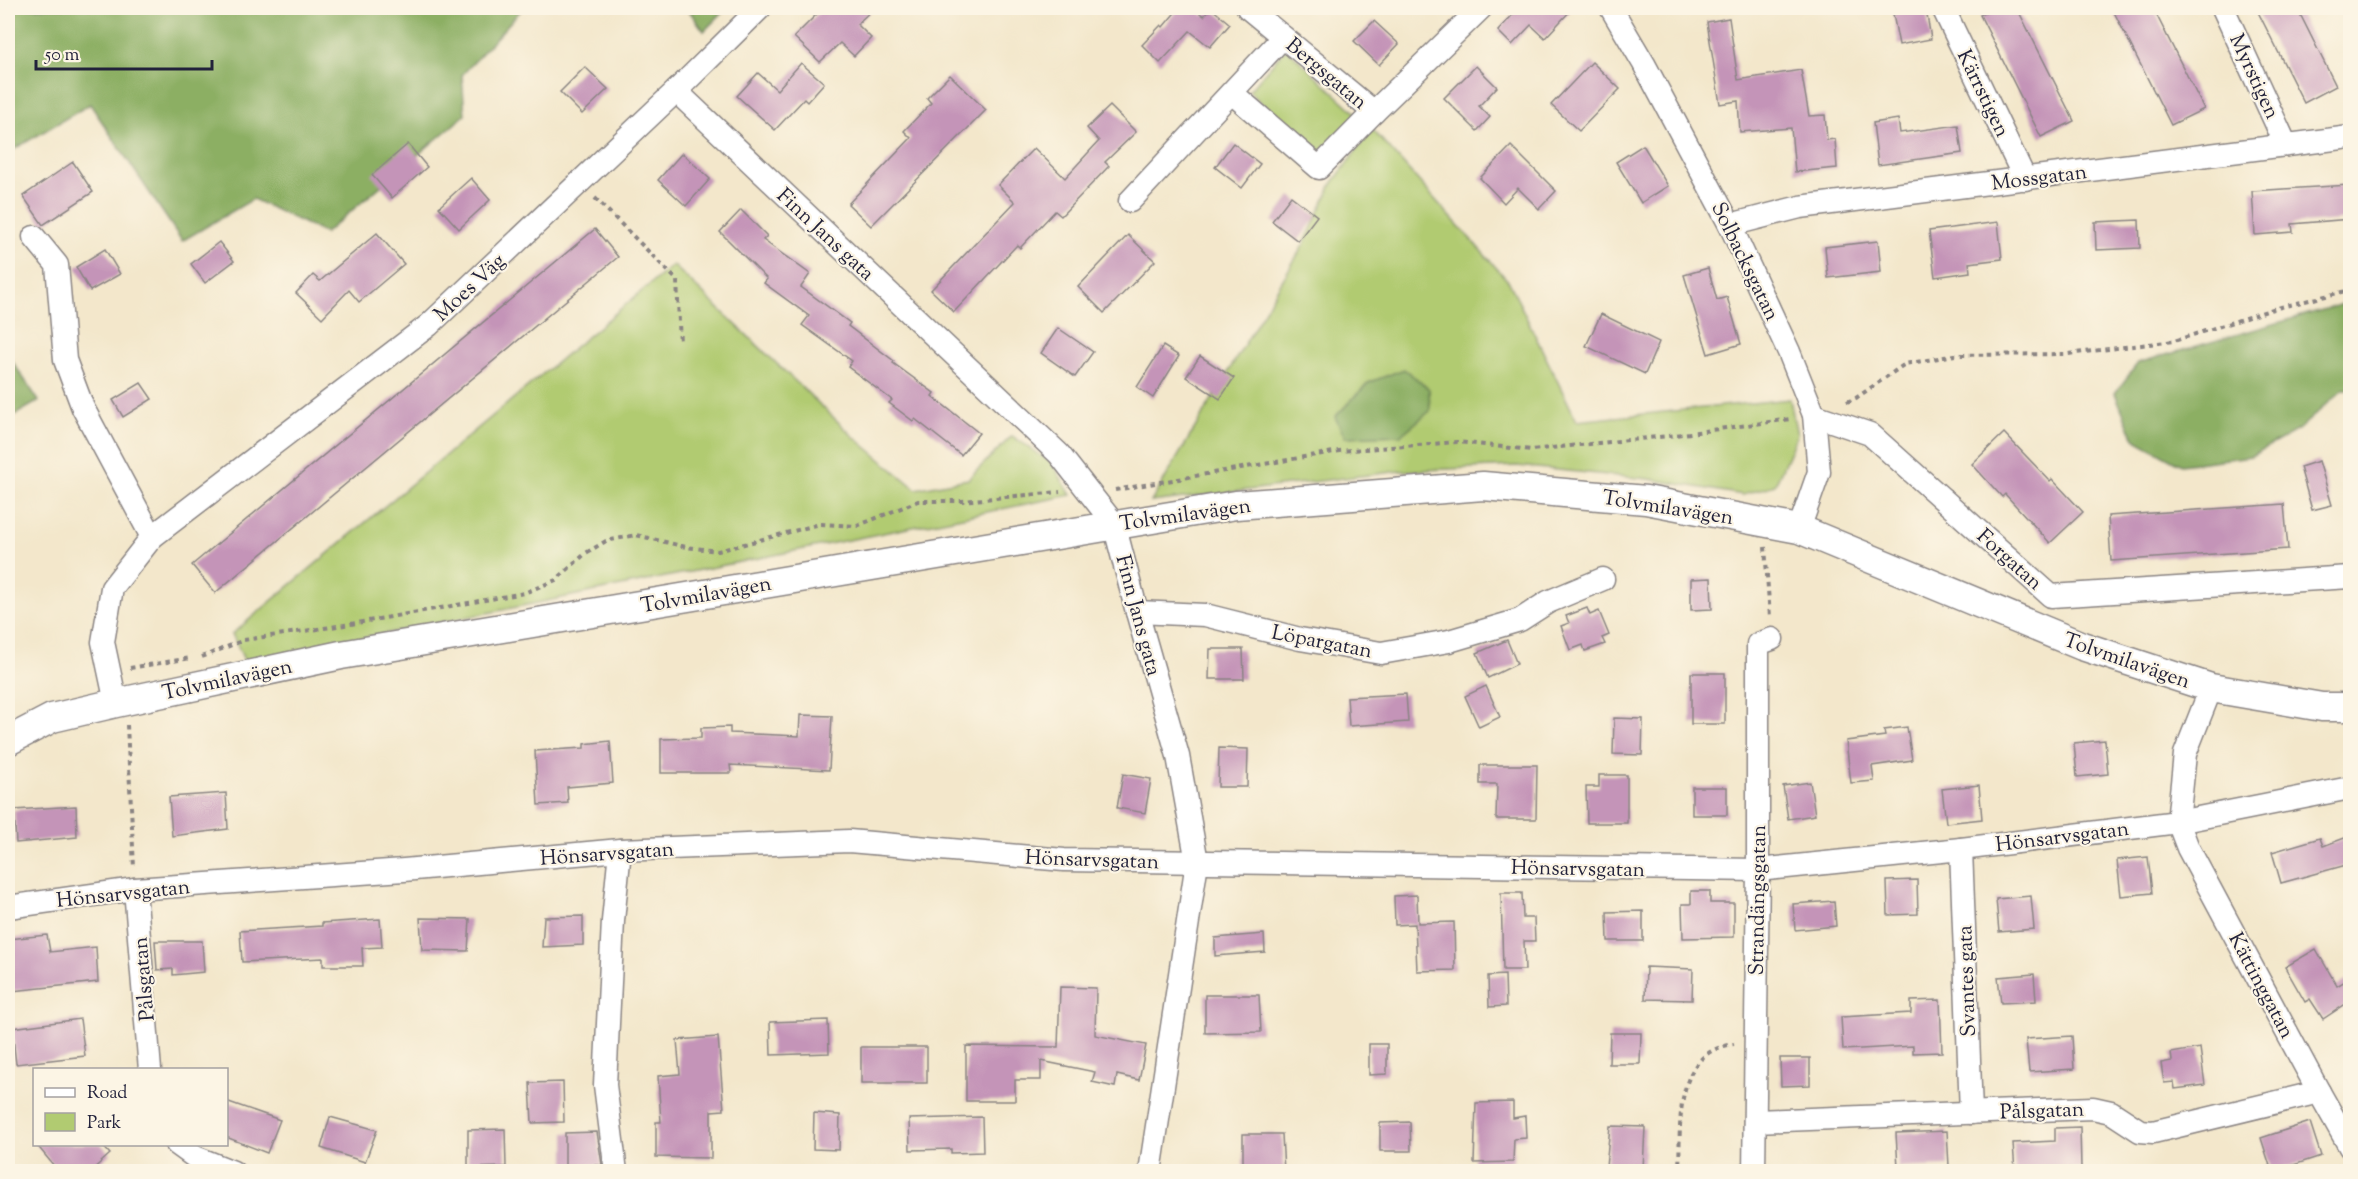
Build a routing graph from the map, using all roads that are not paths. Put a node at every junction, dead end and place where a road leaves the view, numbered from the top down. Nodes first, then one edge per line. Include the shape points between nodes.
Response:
1 (760, 8) edge
2 (1248, 8) edge
3 (1481, 8) edge
4 (1611, 8) edge
5 (1943, 8) edge
6 (2223, 8) edge
7 (1283, 37) junction
8 (676, 91) junction
9 (1232, 93) junction
10 (1374, 112) junction
11 (2350, 137) edge
12 (2286, 145) junction
13 (2025, 179) junction
14 (1130, 201) dead end
15 (1730, 225) junction
16 (34, 237) dead end
17 (1814, 415) junction
18 (1114, 524) junction
19 (1799, 529) junction
20 (152, 537) junction
21 (2350, 577) edge
22 (1604, 579) dead end
23 (1137, 612) junction
24 (1772, 639) road end
25 (2211, 688) junction
26 (121, 702) junction
27 (2350, 707) edge
28 (8, 741) edge
29 (2350, 788) edge
30 (2178, 822) junction
31 (1961, 849) junction
32 (620, 850) junction
33 (1197, 862) junction
34 (1758, 870) junction
35 (135, 889) junction
36 (8, 907) edge
37 (150, 1068) edge
38 (2319, 1092) junction
39 (1971, 1113) junction
40 (1755, 1121) junction
41 (180, 1146) edge
42 (2350, 1147) edge
43 (233, 1172) edge
44 (616, 1172) edge
45 (1150, 1172) edge
46 (1754, 1172) edge

1 - 8 street, Moes Väg
2 - 7 street, Bergsgatan
3 - 10 street, Bergsgatan
4 - 15 street, Solbacksgatan
5 - 13 street, Kärrstigen
6 - 12 street, Myrstigen
7 - 9 street
7 - 10 street, Bergsgatan
8 - 18 street, Finn Jans gata via 1059,454
8 - 20 street, Moes Väg via 429,325
9 - 10 street via 1320,168
9 - 14 street
11 - 12 street, Mossgatan
12 - 13 street, Mossgatan
13 - 15 street, Mossgatan via 1800,207
15 - 17 street, Solbacksgatan via 1790,352
16 - 20 street via 57,264 65,360 83,408
17 - 19 street, Solbacksgatan via 1820,472
17 - 21 street, Forgatan via 1870,434 2051,596
18 - 19 street, Tolvmilavägen via 1236,505 1483,486 1646,500
18 - 23 street, Finn Jans gata
18 - 26 street, Tolvmilavägen via 341,655
19 - 25 street, Tolvmilavägen via 2082,646
20 - 26 street, Moes Väg via 112,588 104,642
22 - 23 street, Löpargatan via 1548,602 1520,620 1449,641 1381,653 1300,639 1205,615
23 - 33 street, Finn Jans gata via 1178,756
24 - 34 street, Strandängsgatan via 1758,644
25 - 27 street, Tolvmilavägen via 2322,707
25 - 30 street via 2185,754
26 - 28 street, Tolvmilavägen via 52,718
29 - 30 street, Hönsarvsgatan
30 - 31 street, Hönsarvsgatan
30 - 38 street, Kättinggatan via 2188,848
31 - 34 street, Hönsarvsgatan
31 - 39 street, Svantes gata
32 - 33 street, Hönsarvsgatan via 849,842 1064,860
32 - 35 street, Hönsarvsgatan
32 - 44 street via 605,1085
33 - 34 street, Hönsarvsgatan
33 - 45 street, Finn Jans gata
34 - 40 street, Strandängsgatan
35 - 36 street, Hönsarvsgatan
35 - 37 street, Pålsgatan
38 - 39 street, Pålsgatan via 2153,1132 2140,1131 2111,1112 2093,1108
38 - 42 street, Kättinggatan
39 - 40 street, Pålsgatan
40 - 46 street, Strandängsgatan
41 - 43 street via 195,1157

